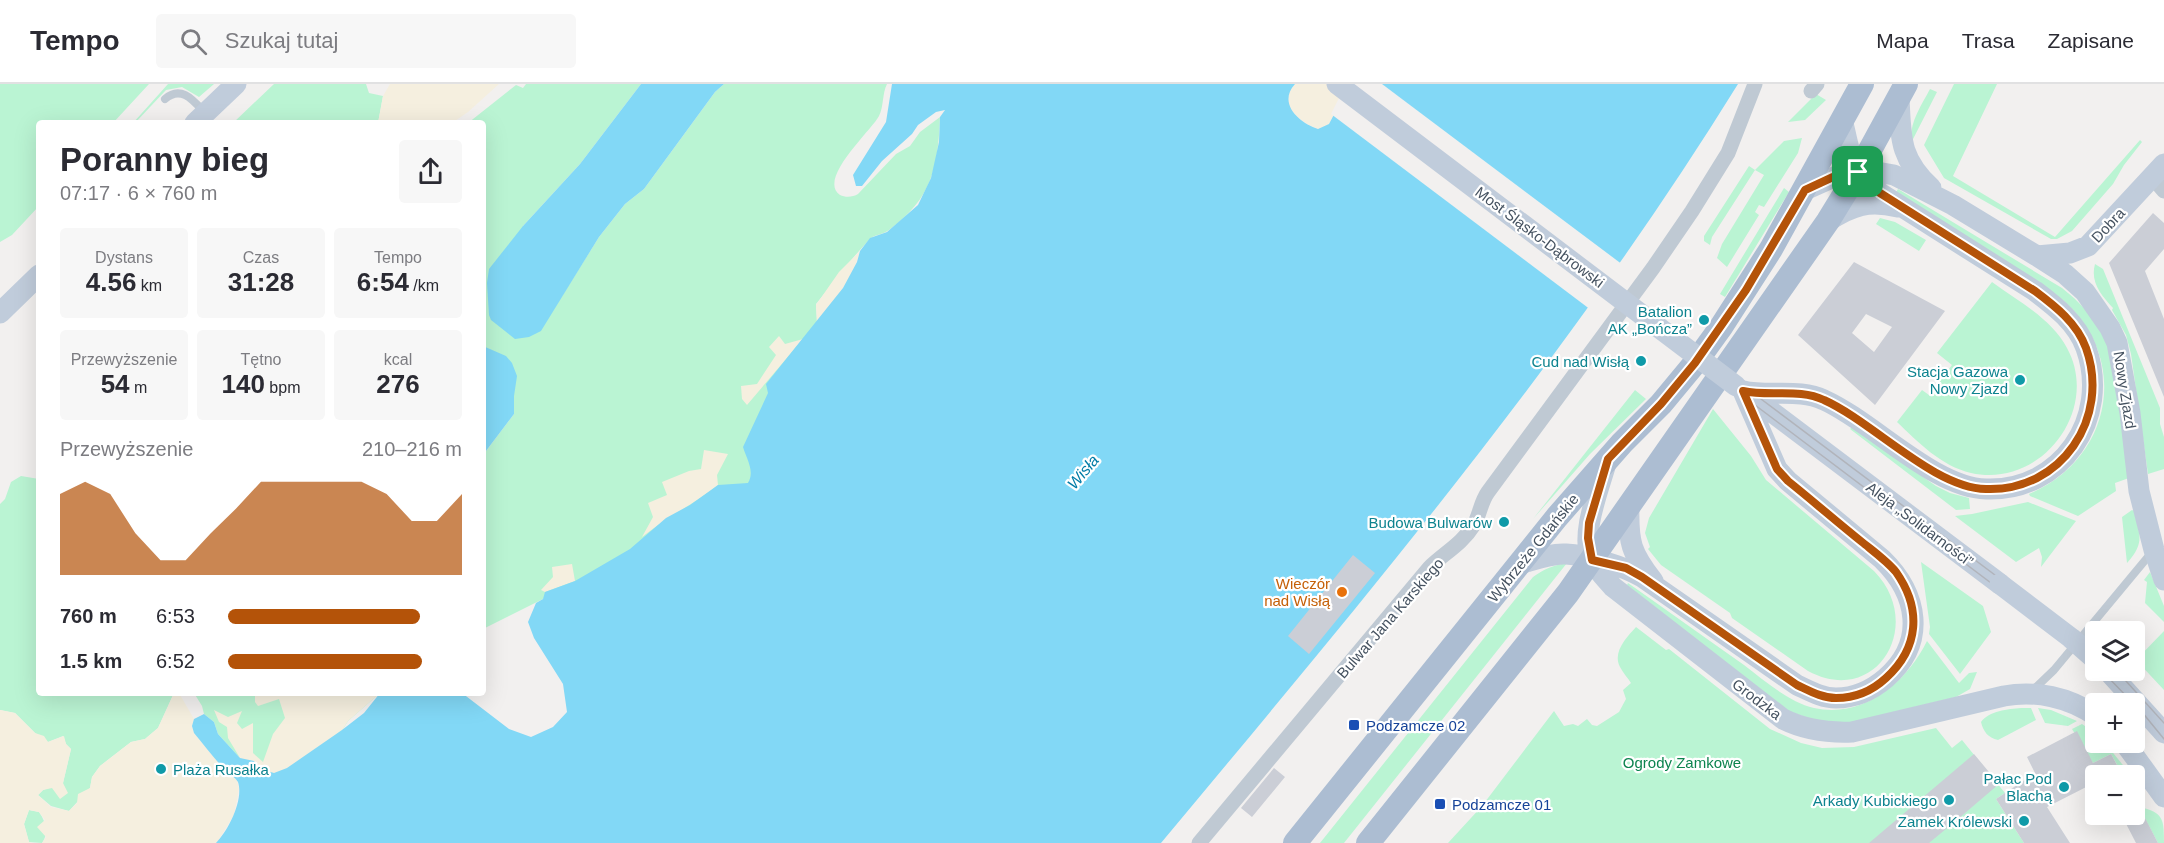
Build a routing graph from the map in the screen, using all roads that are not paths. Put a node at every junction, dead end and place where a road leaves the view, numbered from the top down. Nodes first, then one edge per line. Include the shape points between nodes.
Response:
1 (236, 84) edge
2 (1336, 84) edge
3 (1755, 84) edge
4 (1862, 84) edge
5 (1903, 90) edge
6 (165, 99) dead end
7 (200, 118) edge
8 (1842, 120) junction
9 (1858, 172) junction
10 (2160, 178) edge
11 (1805, 190) junction
12 (1953, 206) junction
13 (1908, 209) junction
14 (1828, 221) junction
15 (2088, 246) junction
16 (2037, 256) junction
17 (36, 278) edge
18 (2085, 292) junction
19 (1, 309) edge
20 (1740, 388) junction
21 (1608, 459) junction
22 (1629, 507) junction
23 (2154, 550) junction
24 (1592, 560) junction
25 (1520, 564) junction
26 (2164, 580) edge
27 (1661, 590) junction
28 (2085, 650) edge
29 (2118, 681) edge
30 (2027, 694) junction
31 (2085, 710) edge
32 (2164, 733) edge
33 (2132, 753) edge
34 (2164, 797) edge
35 (1199, 843) edge
36 (1295, 843) edge
37 (1368, 843) edge

1 - 7 main road
2 - 20 main road, Most Śląsko-Dąbrowski, bridge
3 - 35 street, Bulwar Jana Karskiego via 1728,153 1653,268 1482,500 1475,524 1466,537 1429,568
4 - 8 main road, Wybrzeże Gdańskie
5 - 9 main road
5 - 12 main road, Nowy Zjazd via 1902,147 1927,184
6 - 7 lane via 175,93 186,94
8 - 9 main road, Nowy Zjazd
8 - 11 main road, Wybrzeże Gdańskie
9 - 11 main road, Nowy Zjazd via 1843,173
9 - 12 main road, Nowy Zjazd via 1894,175
9 - 13 main road, Nowy Zjazd via 1880,193
9 - 14 main road
10 - 15 main road, Dobra
11 - 21 main road, Wybrzeże Gdańskie via 1752,280 1695,363
12 - 16 main road, Nowy Zjazd
13 - 14 main road, Nowy Zjazd via 1873,203 1845,210
13 - 20 main road, Nowy Zjazd via 2035,291 2074,326 2086,346 2092,392 2081,435 2066,457 2041,477 2008,488 1978,488 1942,477 1825,400 1804,394 1755,394
14 - 22 main road
15 - 16 main road, Dobra via 2070,253
15 - 18 main road via 2082,270
16 - 18 main road, Nowy Zjazd
17 - 19 main road
18 - 23 main road, Nowy Zjazd via 2110,328 2120,351 2139,491
20 - 27 main road via 1777,469 1895,572 1912,609 1910,646 1901,663 1878,686 1852,696 1825,697 1797,685
20 - 28 main road, Aleja „Solidarności”, bridge
21 - 24 main road via 1589,523
21 - 25 main road, Wybrzeże Gdańskie
22 - 24 main road
22 - 27 main road via 1632,549
23 - 26 main road, Nowy Zjazd
23 - 30 lane via 2054,670
24 - 25 main road via 1566,554
24 - 27 main road via 1626,568
24 - 30 main road, Grodzka via 1613,588 1778,716 1795,725 1852,732
24 - 37 main road
25 - 36 main road, Wybrzeże Gdańskie
29 - 32 main road
30 - 31 main road, Grodzka via 2066,701
33 - 34 main road

